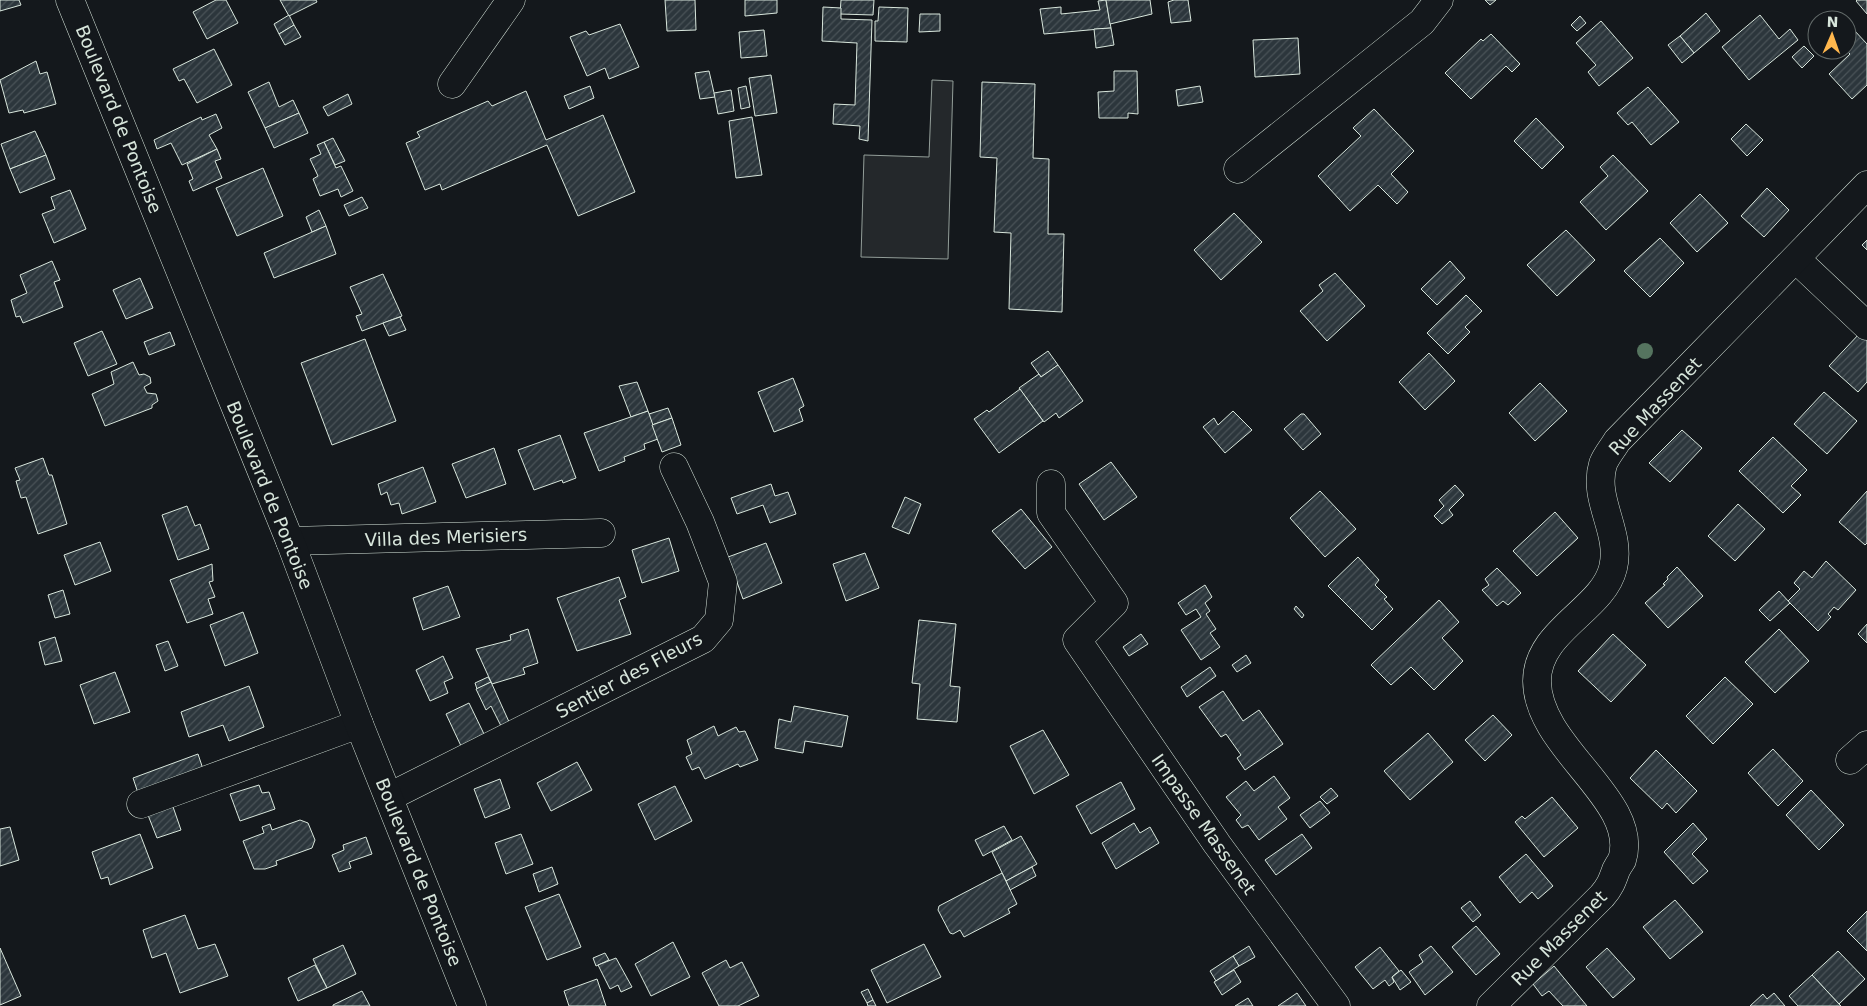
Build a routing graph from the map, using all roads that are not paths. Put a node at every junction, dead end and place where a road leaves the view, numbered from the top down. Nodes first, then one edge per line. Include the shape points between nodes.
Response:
1 (70, 0) edge
2 (510, 0) edge
3 (1439, 0) edge
4 (452, 84) dead end
5 (1238, 169) dead end
6 (1867, 185) edge
7 (1796, 258) junction
8 (1867, 326) edge
9 (674, 467) dead end
10 (1051, 484) dead end
11 (601, 532) dead end
12 (290, 542) junction
13 (359, 724) junction
14 (389, 797) junction
15 (142, 804) dead end
16 (469, 999) edge
17 (1336, 1006) edge
18 (1491, 1006) edge

1 - 12 street, Boulevard de Pontoise
2 - 4 street
3 - 5 street via 1422,22
6 - 7 street, Rue Massenet
7 - 8 street
7 - 18 street, Rue Massenet via 1617,441 1604,463 1601,498 1614,539 1613,568 1607,582 1586,608 1554,638 1537,680 1539,699 1559,741 1617,815 1622,831 1622,859 1612,884 1602,896
9 - 14 street, Sentier des Fleurs via 700,522 722,582 719,620 703,639
10 - 17 street, Impasse Massenet via 1051,513 1114,603 1076,640 1217,844
11 - 12 street, Villa des Merisiers
12 - 13 street, Boulevard de Pontoise
13 - 14 street, Boulevard de Pontoise
13 - 15 street
14 - 16 street, Boulevard de Pontoise

